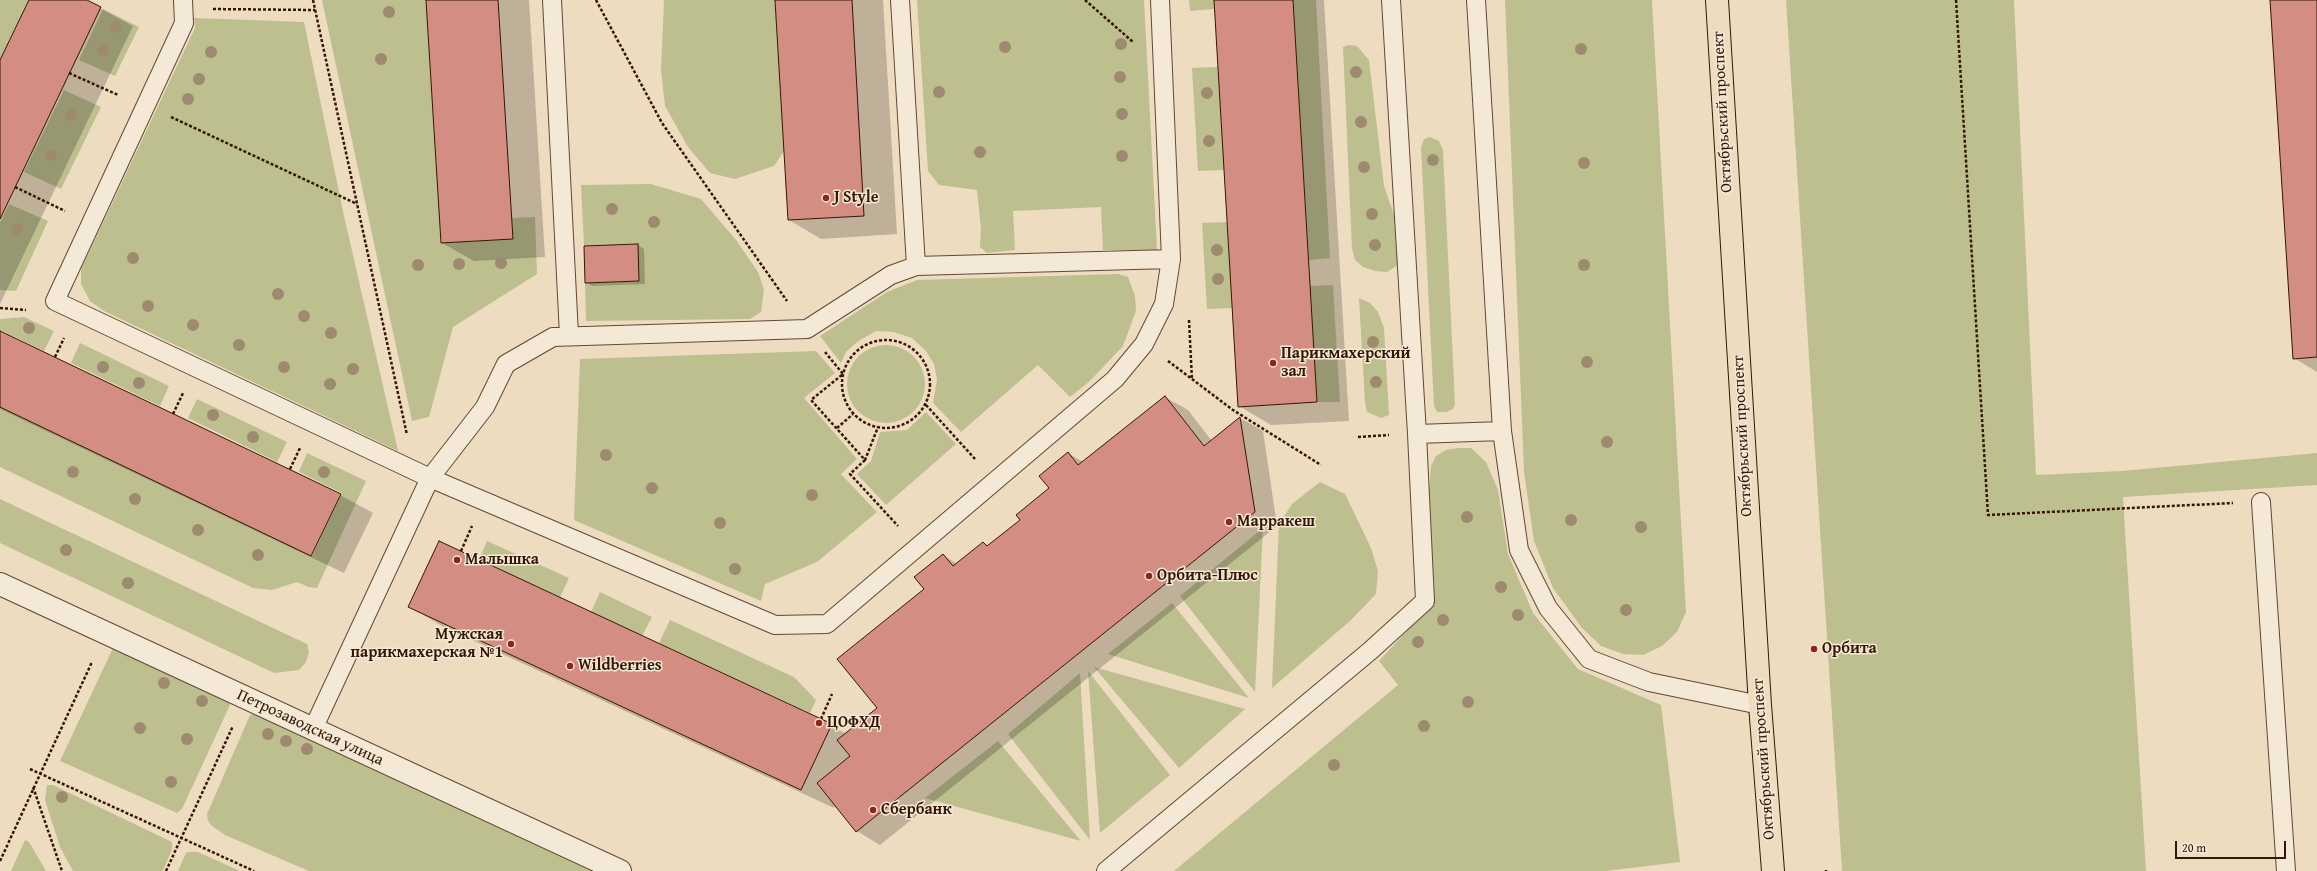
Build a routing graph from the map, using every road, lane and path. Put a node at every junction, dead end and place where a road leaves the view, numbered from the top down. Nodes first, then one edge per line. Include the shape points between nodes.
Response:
1 (313, 0) edge
2 (552, 0) edge
3 (596, 0) edge
4 (900, 0) edge
5 (1085, 0) edge
6 (1160, 0) edge
7 (1391, 0) edge
8 (1476, 0) edge
9 (1716, 0) edge
10 (1956, 0) edge
11 (183, 4) edge
12 (315, 10) junction
13 (1163, 69) junction
14 (69, 73) dead end
15 (122, 97) dead end
16 (146, 105) junction
17 (15, 187) dead end
18 (357, 205) junction
19 (70, 214) dead end
20 (1171, 259) junction
21 (916, 266) junction
22 (0, 308) edge
23 (26, 310) dead end
24 (807, 329) junction
25 (569, 335) junction
26 (65, 337) dead end
27 (1144, 344) junction
28 (55, 357) dead end
29 (843, 374) junction
30 (186, 386) dead end
31 (926, 405) junction
32 (173, 414) dead end
33 (853, 414) junction
34 (878, 427) junction
35 (837, 428) junction
36 (1502, 431) junction
37 (1417, 434) junction
38 (303, 442) dead end
39 (865, 460) junction
40 (1321, 465) dead end
41 (290, 469) dead end
42 (422, 474) junction
43 (995, 482) junction
44 (2261, 502) joint
45 (469, 532) dead end
46 (918, 548) junction
47 (461, 551) dead end
48 (0, 584) edge
49 (106, 633) junction
50 (832, 694) dead end
51 (246, 698) junction
52 (1760, 705) junction
53 (821, 719) dead end
54 (313, 729) junction
55 (30, 769) dead end
56 (39, 774) junction
57 (33, 787) junction
58 (180, 838) junction
59 (0, 861) edge
60 (62, 871) edge
61 (166, 871) edge
62 (254, 871) edge
63 (620, 871) edge
64 (1106, 871) edge
65 (1772, 871) edge
66 (2286, 871) edge

1 - 12 path
2 - 25 lane
3 - 24 path via 662,123
4 - 21 lane
5 - 13 path
6 - 13 lane
7 - 37 lane
8 - 36 lane
9 - 52 main road, Октябрьский проспект
10 - 44 path via 1988,515
11 - 12 path
11 - 16 lane via 184,23
12 - 18 path
13 - 20 lane
14 - 15 path
16 - 18 path
16 - 42 lane via 55,301
17 - 19 path
18 - 42 path
20 - 21 lane
20 - 27 lane via 1164,304
21 - 24 lane via 890,275
22 - 23 path
24 - 25 lane
25 - 42 lane via 553,337 506,364 485,407
26 - 28 path
27 - 40 path via 1233,410
27 - 43 lane via 1115,379
29 - 31 path via 848,361 857,350 882,340 896,340 919,354 926,365 930,378 930,392
29 - 33 path via 844,395
29 - 35 path via 811,400
30 - 32 path
31 - 34 path via 906,424 892,428
31 - 43 path
33 - 34 path via 864,423
33 - 35 path
34 - 39 path
35 - 39 path
36 - 37 lane
36 - 52 lane via 1519,550 1548,608 1589,659 1649,682
37 - 64 lane via 1425,601 1370,651
38 - 41 path
39 - 46 path via 850,474
42 - 46 lane via 775,625 827,624
42 - 54 lane
43 - 46 lane
44 - 66 lane
45 - 47 path
48 - 49 street, Петрозаводская улица
49 - 51 street, Петрозаводская улица
49 - 56 path
50 - 53 path
51 - 54 street, Петрозаводская улица
51 - 58 path
52 - 65 main road, Октябрьский проспект
54 - 63 street, Петрозаводская улица
55 - 56 path
56 - 57 path
56 - 58 path
57 - 59 path
57 - 60 path
58 - 61 path
58 - 62 path

